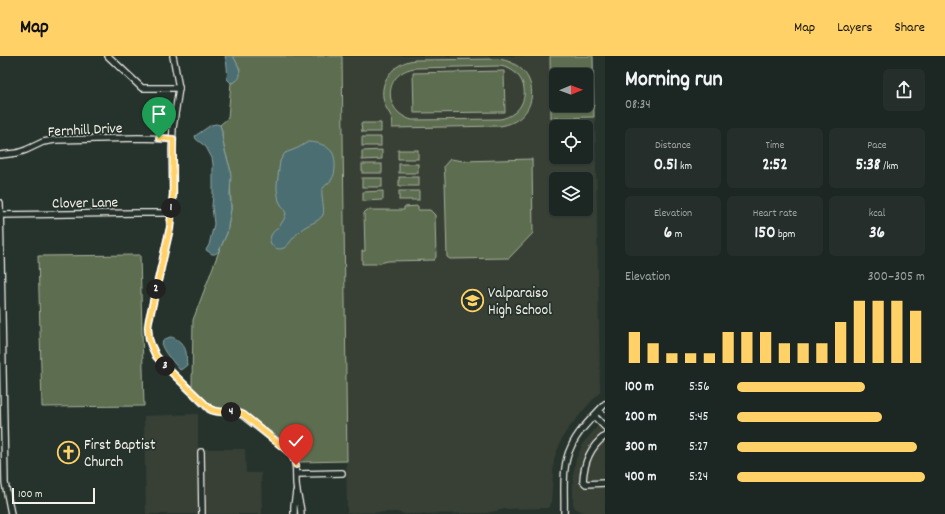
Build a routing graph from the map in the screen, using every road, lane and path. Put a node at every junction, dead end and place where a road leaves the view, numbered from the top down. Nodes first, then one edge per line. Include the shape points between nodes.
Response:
1 (108, 56) edge
2 (173, 56) edge
3 (179, 88) junction
4 (173, 139) junction
5 (0, 155) edge
6 (0, 203) edge
7 (170, 213) junction
8 (0, 215) edge
9 (0, 246) edge
10 (605, 404) edge
11 (599, 410) junction
12 (594, 416) junction
13 (605, 417) edge
14 (605, 427) edge
15 (605, 436) edge
16 (201, 452) dead end
17 (296, 474) junction
18 (342, 474) dead end
19 (605, 483) edge
20 (296, 490) junction
21 (11, 514) edge
22 (202, 514) edge
23 (294, 514) edge
24 (301, 514) edge
25 (564, 514) edge

1 - 3 street via 142,88
2 - 3 street
3 - 4 street
4 - 5 street, Fernhill Drive via 55,140 17,153
4 - 7 street via 173,194
6 - 8 street
7 - 8 street, Clover Lane
7 - 17 street via 169,233 149,320 148,333 153,350 164,365 210,409 241,414 290,453 294,459
8 - 9 street
9 - 21 street via 5,483
10 - 11 street
11 - 12 street
11 - 13 street
12 - 14 street
12 - 25 street via 570,447 565,471
15 - 19 street via 589,454 583,471 583,481 586,484
16 - 22 street
17 - 18 street
17 - 20 street
20 - 23 street
20 - 24 street

